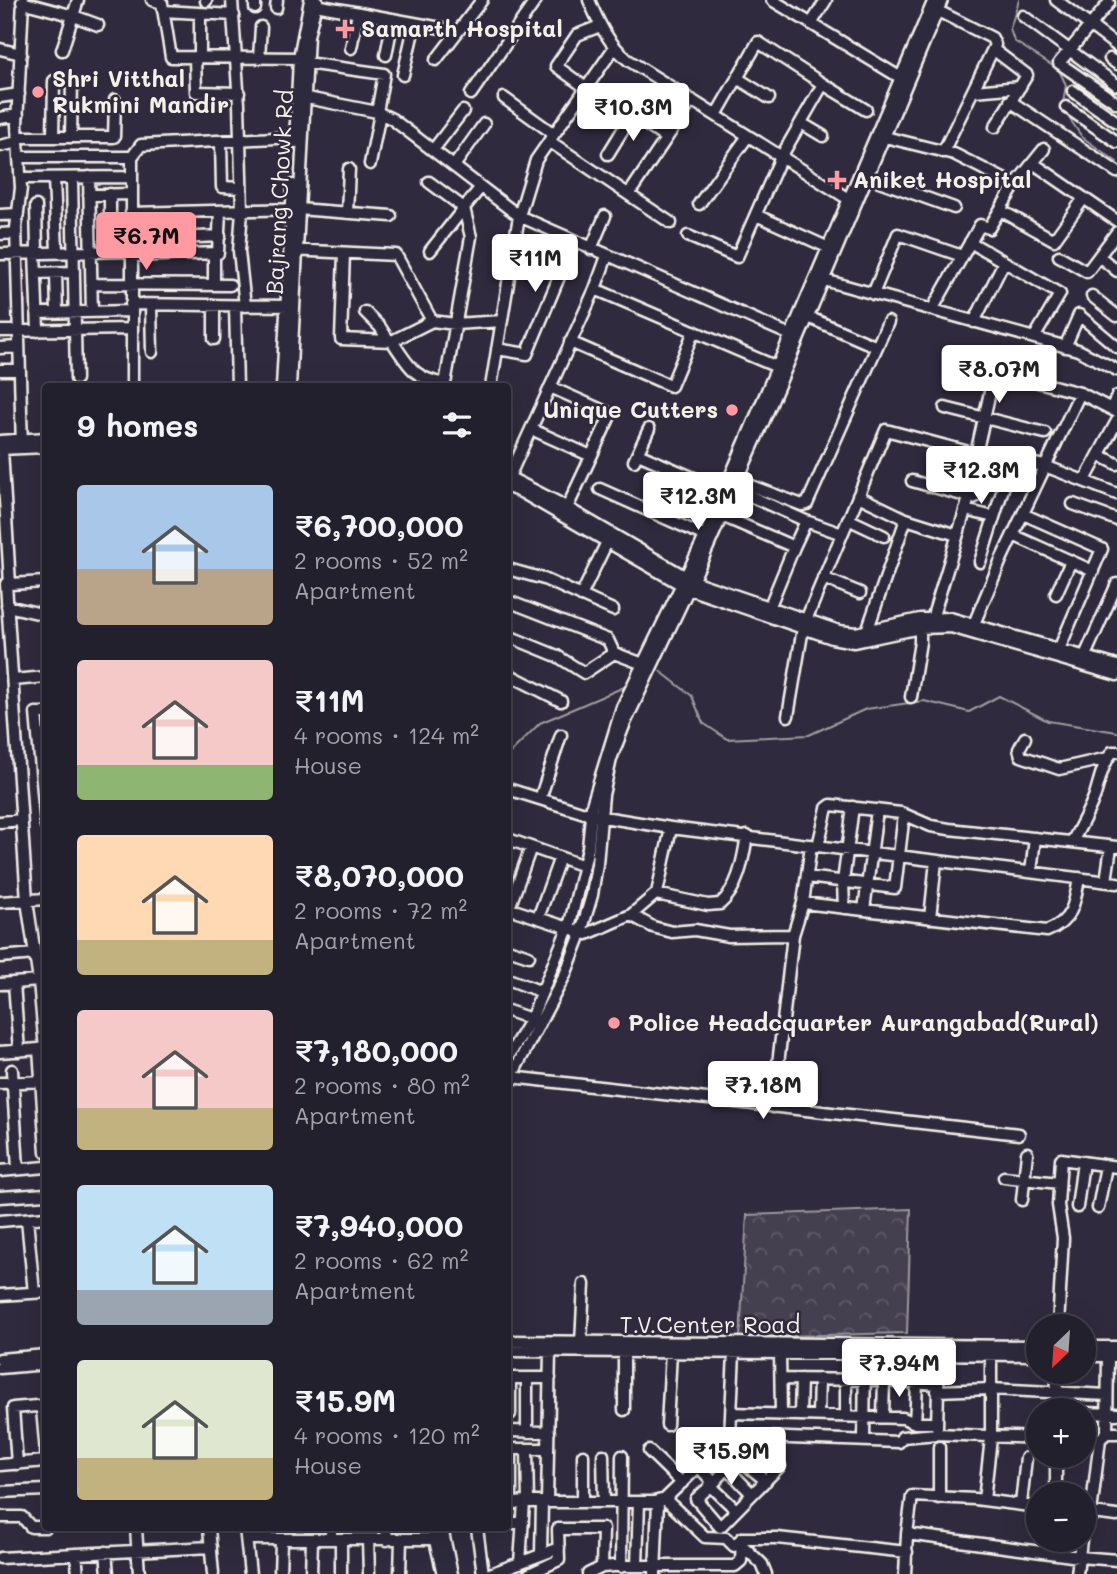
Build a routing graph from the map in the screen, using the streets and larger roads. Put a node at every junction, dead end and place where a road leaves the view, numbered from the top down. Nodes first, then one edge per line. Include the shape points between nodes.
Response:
1 (78, 0) edge
2 (232, 0) edge
3 (482, 0) edge
4 (536, 0) edge
5 (589, 0) edge
6 (772, 0) edge
7 (826, 0) edge
8 (934, 0) edge
9 (943, 0) edge
10 (1056, 0) edge
11 (23, 1) edge
12 (313, 2) edge
13 (160, 4) edge
14 (1110, 4) edge
15 (937, 11) junction
16 (358, 13) junction
17 (200, 14) junction
18 (234, 15) junction
19 (74, 16) junction
20 (1023, 16) dead end
21 (393, 19) junction
22 (415, 23) junction
23 (811, 24) junction
24 (98, 25) dead end
25 (600, 26) junction
26 (1089, 26) junction
27 (261, 27) dead end
28 (441, 28) dead end
29 (1117, 46) edge
30 (351, 48) dead end
31 (614, 48) junction
32 (0, 49) edge
33 (62, 50) dead end
34 (994, 50) junction
35 (1068, 51) junction
36 (21, 54) junction
37 (386, 55) dead end
38 (197, 57) junction
39 (236, 57) junction
40 (259, 58) junction
41 (304, 60) junction
42 (436, 60) dead end
43 (403, 75) dead end
44 (737, 78) junction
45 (901, 78) junction
46 (54, 81) dead end
47 (72, 82) dead end
48 (823, 84) junction
49 (1117, 85) edge
50 (1020, 87) junction
51 (586, 88) junction
52 (974, 90) junction
53 (1073, 91) dead end
54 (239, 93) junction
55 (19, 94) junction
56 (471, 94) dead end
57 (0, 97) edge
58 (301, 97) junction
59 (769, 98) dead end
60 (504, 99) dead end
61 (115, 100) dead end
62 (692, 100) junction
63 (611, 101) dead end
64 (1010, 102) junction
65 (1117, 103) edge
66 (1066, 107) dead end
67 (866, 110) dead end
68 (463, 111) dead end
69 (379, 112) junction
70 (18, 115) junction
71 (632, 115) junction
72 (716, 115) junction
73 (0, 118) edge
74 (801, 122) junction
75 (1117, 122) edge
76 (484, 124) dead end
77 (995, 127) dead end
78 (295, 136) junction
79 (748, 136) junction
80 (823, 136) dead end
81 (53, 137) junction
82 (71, 137) junction
83 (552, 137) junction
84 (885, 137) junction
85 (666, 138) junction
86 (240, 139) junction
87 (18, 140) junction
88 (221, 141) junction
89 (1117, 142) edge
90 (0, 146) edge
91 (1044, 149) dead end
92 (433, 150) junction
93 (943, 152) junction
94 (608, 155) dead end
95 (19, 157) junction
96 (132, 157) junction
97 (781, 157) junction
98 (1033, 163) junction
99 (370, 164) dead end
100 (454, 166) junction
101 (349, 169) dead end
102 (1117, 173) edge
103 (89, 177) junction
104 (132, 177) junction
105 (867, 177) junction
106 (21, 178) junction
107 (54, 178) junction
108 (72, 178) junction
109 (429, 182) dead end
110 (1015, 185) junction
111 (241, 188) junction
112 (480, 188) junction
113 (110, 194) junction
114 (131, 194) junction
115 (629, 194) junction
116 (89, 195) junction
117 (1084, 198) junction
118 (853, 202) junction
119 (699, 204) dead end
120 (36, 206) dead end
121 (464, 208) junction
122 (954, 208) dead end
123 (295, 210) junction
124 (1000, 210) junction
125 (242, 211) junction
126 (220, 212) junction
127 (131, 213) junction
128 (347, 213) junction
129 (18, 214) junction
130 (0, 215) edge
131 (755, 215) junction
132 (391, 216) dead end
133 (519, 216) junction
134 (605, 216) dead end
135 (1117, 221) edge
136 (671, 223) dead end
137 (110, 230) dead end
138 (1117, 232) edge
139 (16, 233) junction
140 (0, 234) edge
141 (220, 236) junction
142 (688, 236) dead end
143 (574, 242) junction
144 (970, 242) junction
145 (829, 248) junction
146 (131, 249) junction
147 (591, 249) junction
148 (293, 250) junction
149 (73, 251) junction
150 (91, 251) junction
151 (430, 251) dead end
152 (16, 252) junction
153 (36, 252) junction
154 (57, 252) junction
155 (344, 253) junction
156 (0, 254) edge
157 (214, 254) junction
158 (607, 256) junction
159 (962, 256) junction
160 (1059, 256) dead end
161 (1099, 256) junction
162 (1004, 262) junction
163 (1117, 271) edge
164 (74, 272) junction
165 (36, 273) junction
166 (56, 273) junction
167 (824, 281) junction
168 (131, 283) junction
169 (92, 284) junction
170 (214, 284) junction
171 (230, 285) dead end
172 (595, 289) junction
173 (873, 294) junction
174 (1092, 296) dead end
175 (152, 305) junction
176 (214, 305) junction
177 (240, 306) junction
178 (290, 306) junction
179 (131, 308) junction
180 (932, 310) junction
181 (92, 312) junction
182 (37, 313) junction
183 (57, 313) junction
184 (74, 313) junction
185 (365, 313) dead end
186 (1117, 316) edge
187 (808, 317) junction
188 (432, 321) junction
189 (502, 321) junction
190 (974, 322) junction
191 (888, 323) dead end
192 (455, 324) junction
193 (75, 330) junction
194 (132, 330) junction
195 (0, 331) edge
196 (18, 331) junction
197 (37, 331) junction
198 (694, 331) junction
199 (795, 337) junction
200 (1034, 338) junction
201 (214, 339) dead end
202 (391, 341) junction
203 (570, 342) junction
204 (877, 347) junction
205 (1065, 347) junction
206 (1117, 347) edge
207 (0, 348) edge
208 (19, 348) junction
209 (497, 349) junction
210 (152, 352) dead end
211 (955, 360) dead end
212 (782, 369) junction
213 (0, 370) edge
214 (19, 370) junction
215 (995, 370) junction
216 (1117, 370) edge
217 (76, 379) dead end
218 (132, 383) edge
219 (237, 383) edge
220 (287, 383) edge
221 (440, 383) edge
222 (445, 383) edge
223 (492, 383) edge
224 (550, 387) junction
225 (1080, 393) junction
226 (1117, 396) edge
227 (945, 408) dead end
228 (1114, 410) edge
229 (984, 417) junction
230 (1117, 421) edge
231 (531, 429) junction
232 (649, 429) dead end
233 (1045, 433) dead end
234 (42, 439) edge
235 (22, 444) junction
236 (1, 446) edge
237 (42, 446) edge
238 (976, 454) junction
239 (1099, 455) junction
240 (591, 456) junction
241 (988, 456) junction
242 (1012, 460) junction
243 (1117, 464) edge
244 (1045, 466) junction
245 (511, 473) edge
246 (1085, 480) junction
247 (511, 481) edge
248 (912, 481) dead end
249 (511, 483) edge
250 (732, 487) junction
251 (600, 489) dead end
252 (1117, 494) edge
253 (858, 496) junction
254 (969, 498) junction
255 (1073, 504) dead end
256 (567, 508) junction
257 (965, 510) junction
258 (1023, 514) junction
259 (722, 516) junction
260 (994, 517) junction
261 (848, 519) junction
262 (906, 519) junction
263 (1117, 520) edge
264 (806, 521) junction
265 (842, 534) junction
266 (957, 535) junction
267 (1013, 535) junction
268 (705, 536) junction
269 (884, 536) dead end
270 (607, 542) junction
271 (794, 547) junction
272 (1071, 561) junction
273 (981, 562) dead end
274 (511, 570) edge
275 (1093, 571) junction
276 (823, 578) junction
277 (42, 582) edge
278 (687, 583) junction
279 (5, 584) edge
280 (1116, 591) edge
281 (860, 593) dead end
282 (1056, 594) dead end
283 (581, 596) junction
284 (511, 602) edge
285 (7, 606) junction
286 (769, 608) junction
287 (613, 610) dead end
288 (42, 614) edge
289 (932, 619) junction
290 (804, 624) junction
291 (920, 628) junction
292 (817, 629) junction
293 (972, 629) junction
294 (867, 631) junction
295 (511, 637) edge
296 (614, 653) junction
297 (1057, 654) junction
298 (1084, 658) junction
299 (643, 664) junction
300 (1117, 666) edge
301 (1117, 675) edge
302 (511, 676) edge
303 (42, 678) edge
304 (13, 682) junction
305 (0, 685) edge
306 (912, 697) dead end
307 (561, 701) dead end
308 (42, 713) edge
309 (788, 716) dead end
310 (561, 735) dead end
311 (1025, 738) dead end
312 (42, 745) edge
313 (1113, 755) edge
314 (511, 790) edge
315 (540, 799) junction
316 (853, 807) junction
317 (877, 810) junction
318 (904, 814) junction
319 (595, 816) junction
320 (22, 820) junction
321 (0, 822) edge
322 (671, 828) junction
323 (747, 836) junction
324 (1035, 838) junction
325 (511, 840) edge
326 (1072, 842) junction
327 (814, 846) junction
328 (531, 847) junction
329 (1114, 847) edge
330 (847, 850) junction
331 (871, 853) junction
332 (899, 856) junction
333 (559, 857) junction
334 (936, 860) junction
335 (583, 866) junction
336 (1031, 872) junction
337 (807, 877) junction
338 (1079, 878) junction
339 (843, 882) junction
340 (1112, 882) edge
341 (868, 885) junction
342 (656, 894) junction
343 (42, 899) edge
344 (511, 900) edge
345 (27, 901) junction
346 (0, 902) edge
347 (803, 902) junction
348 (844, 908) junction
349 (511, 909) edge
350 (864, 910) junction
351 (631, 915) junction
352 (538, 918) junction
353 (930, 919) junction
354 (568, 928) junction
355 (581, 932) junction
356 (793, 935) junction
357 (42, 946) edge
358 (34, 949) junction
359 (511, 950) edge
360 (529, 956) dead end
361 (0, 957) edge
362 (511, 980) edge
363 (39, 981) junction
364 (14, 983) junction
365 (0, 984) edge
366 (542, 992) junction
367 (511, 1012) edge
368 (531, 1019) junction
369 (42, 1032) edge
370 (511, 1044) edge
371 (42, 1049) edge
372 (19, 1051) junction
373 (0, 1052) edge
374 (12, 1070) dead end
375 (511, 1076) edge
376 (511, 1080) edge
377 (42, 1081) edge
378 (0, 1083) edge
379 (13, 1083) junction
380 (773, 1107) junction
381 (1019, 1133) dead end
382 (1027, 1153) dead end
383 (1083, 1162) junction
384 (1106, 1166) junction
385 (42, 1167) edge
386 (1117, 1167) edge
387 (18, 1169) junction
388 (0, 1171) edge
389 (1004, 1177) dead end
390 (1025, 1179) junction
391 (1059, 1183) junction
392 (42, 1194) edge
393 (0, 1197) edge
394 (1022, 1200) dead end
395 (1077, 1207) dead end
396 (1098, 1208) dead end
397 (42, 1217) edge
398 (27, 1219) junction
399 (0, 1221) edge
400 (584, 1283) dead end
401 (42, 1292) edge
402 (34, 1293) junction
403 (0, 1295) edge
404 (1059, 1314) edge
405 (511, 1341) edge
406 (581, 1343) junction
407 (1026, 1346) edge
408 (1096, 1346) edge
409 (1117, 1347) edge
410 (511, 1351) edge
411 (551, 1351) junction
412 (624, 1352) junction
413 (671, 1352) junction
414 (734, 1353) junction
415 (780, 1353) junction
416 (865, 1354) junction
417 (939, 1354) junction
418 (42, 1355) edge
419 (991, 1355) junction
420 (1026, 1355) edge
421 (1112, 1356) edge
422 (0, 1359) edge
423 (42, 1364) edge
424 (0, 1368) edge
425 (511, 1378) edge
426 (527, 1378) junction
427 (550, 1378) junction
428 (781, 1379) junction
429 (801, 1379) junction
430 (819, 1380) junction
431 (846, 1380) junction
432 (865, 1380) junction
433 (884, 1380) junction
434 (917, 1384) junction
435 (1057, 1384) edge
436 (937, 1387) junction
437 (991, 1389) junction
438 (1057, 1391) junction
439 (1111, 1392) edge
440 (1057, 1398) edge
441 (42, 1408) edge
442 (624, 1410) dead end
443 (732, 1413) junction
444 (511, 1414) edge
445 (527, 1414) junction
446 (781, 1414) junction
447 (1113, 1414) edge
448 (800, 1415) junction
449 (818, 1415) junction
450 (846, 1416) junction
451 (865, 1417) junction
452 (883, 1417) junction
453 (915, 1423) junction
454 (937, 1423) junction
455 (667, 1425) dead end
456 (511, 1432) edge
457 (527, 1432) junction
458 (549, 1432) junction
459 (937, 1434) junction
460 (1108, 1435) edge
461 (730, 1436) junction
462 (751, 1438) junction
463 (991, 1438) junction
464 (1026, 1438) edge
465 (864, 1441) junction
466 (939, 1447) dead end
467 (511, 1449) edge
468 (527, 1449) junction
469 (548, 1449) junction
470 (649, 1451) dead end
471 (583, 1455) dead end
472 (603, 1455) dead end
473 (622, 1456) dead end
474 (1026, 1458) dead end
475 (42, 1461) edge
476 (17, 1464) junction
477 (0, 1465) edge
478 (699, 1467) junction
479 (727, 1468) junction
480 (766, 1481) junction
481 (1095, 1482) edge
482 (682, 1483) junction
483 (712, 1484) junction
484 (42, 1490) edge
485 (0, 1492) edge
486 (752, 1494) junction
487 (939, 1498) junction
488 (662, 1500) junction
489 (984, 1500) junction
490 (526, 1502) junction
491 (545, 1502) junction
492 (583, 1502) junction
493 (621, 1502) junction
494 (639, 1502) junction
495 (604, 1503) junction
496 (511, 1504) edge
497 (1021, 1504) junction
498 (1026, 1505) edge
499 (736, 1510) junction
500 (1096, 1514) edge
501 (1117, 1516) edge
502 (0, 1517) edge
503 (511, 1523) edge
504 (523, 1523) junction
505 (42, 1527) edge
506 (136, 1531) edge
507 (209, 1531) edge
508 (246, 1531) edge
509 (275, 1531) edge
510 (332, 1531) edge
511 (386, 1531) edge
512 (433, 1531) edge
513 (443, 1531) edge
514 (477, 1531) edge
515 (907, 1534) junction
516 (247, 1539) junction
517 (312, 1539) junction
518 (336, 1539) junction
519 (368, 1539) junction
520 (401, 1539) junction
521 (435, 1539) junction
522 (387, 1540) junction
523 (278, 1541) junction
524 (742, 1542) junction
525 (211, 1547) junction
526 (559, 1548) junction
527 (137, 1550) junction
528 (106, 1552) junction
529 (907, 1552) junction
530 (1080, 1552) edge
531 (76, 1554) junction
532 (541, 1554) junction
533 (1079, 1557) junction
534 (0, 1558) edge
535 (1117, 1560) edge
536 (520, 1563) junction
537 (637, 1566) junction
538 (621, 1567) junction
539 (655, 1570) edge
540 (599, 1571) edge
541 (78, 1574) edge
542 (107, 1574) edge
543 (139, 1574) edge
544 (213, 1574) edge
545 (250, 1574) edge
546 (281, 1574) edge
547 (310, 1574) edge
548 (341, 1574) edge
549 (369, 1574) edge
550 (400, 1574) edge
551 (443, 1574) edge
552 (452, 1574) edge
553 (483, 1574) edge
554 (490, 1574) edge
555 (530, 1574) edge
556 (766, 1574) edge
557 (905, 1574) edge
558 (1077, 1574) edge

1 - 19 street
2 - 18 street
3 - 42 street
4 - 56 street
5 - 25 street
6 - 23 street
7 - 23 street
8 - 45 street
9 - 15 street
10 - 26 street
11 - 19 street
11 - 36 street
12 - 16 street
12 - 41 street, Bajrang Chowk Rd
13 - 17 street
13 - 38 street via 171,57
14 - 26 street
15 - 34 street via 992,38
15 - 84 street
16 - 21 street
16 - 30 street
17 - 18 street
17 - 38 street
18 - 39 street
19 - 24 street
19 - 33 street
20 - 35 street
21 - 22 street
21 - 37 street
22 - 28 street
22 - 43 street
23 - 45 street
25 - 31 street
25 - 51 street via 577,35 556,66
26 - 29 street
26 - 35 street
27 - 40 street
31 - 51 street
31 - 62 street
32 - 36 street
34 - 50 street via 1027,75
34 - 52 street
35 - 49 street
35 - 65 street via 1059,63
36 - 55 street
38 - 39 street
38 - 54 street via 196,92
39 - 40 street
39 - 54 street
40 - 41 street
41 - 58 street, Bajrang Chowk Rd
41 - 69 street via 384,74
44 - 48 street via 758,42
44 - 59 street
44 - 72 street
45 - 118 street
46 - 81 street
47 - 82 street
48 - 67 street
48 - 74 street
50 - 52 street
50 - 64 street
51 - 83 street
52 - 93 street
53 - 75 street
54 - 86 street
55 - 57 street
55 - 70 street
58 - 69 street
58 - 78 street, Bajrang Chowk Rd
58 - 123 street, Bajrang Chowk Rd
60 - 83 street
61 - 82 street via 114,137
62 - 72 street
62 - 85 street
63 - 71 street
64 - 77 street
64 - 102 street
66 - 89 street
68 - 92 street
69 - 92 street
69 - 99 street
70 - 73 street
70 - 87 street
71 - 85 street
71 - 94 street
72 - 79 street
74 - 80 street
74 - 97 street
76 - 100 street
78 - 86 street
78 - 123 street, Bajrang Chowk Rd
79 - 97 street
79 - 119 street
81 - 82 street
81 - 87 street
83 - 115 street
83 - 133 street via 536,160
84 - 93 street
84 - 105 street
85 - 115 street
86 - 88 street
86 - 111 street
87 - 90 street
87 - 95 street
88 - 96 street via 141,145
88 - 111 street via 222,187
91 - 98 street
92 - 100 street
93 - 110 street
95 - 96 street
95 - 106 street
96 - 104 street
97 - 118 street
97 - 131 street
98 - 110 street
98 - 117 street
100 - 112 street
101 - 128 street
103 - 104 street
103 - 108 street
103 - 116 street
104 - 114 street
105 - 118 street
105 - 122 street
106 - 107 street
106 - 129 street
107 - 108 street
107 - 154 street
108 - 149 street
109 - 121 street
110 - 124 street
111 - 125 street
112 - 121 street
112 - 133 street
113 - 114 street
113 - 116 street
113 - 137 street
114 - 127 street
115 - 136 street
116 - 150 street
117 - 124 street via 1054,240
117 - 135 street
118 - 145 street
118 - 167 street
120 - 153 street
121 - 151 street
121 - 192 street via 471,237
123 - 125 street
123 - 128 street
123 - 148 street, Bajrang Chowk Rd
124 - 144 street via 989,228 980,225
125 - 126 street
125 - 177 street
126 - 127 street
126 - 141 street
127 - 146 street
128 - 132 street
129 - 130 street
129 - 139 street
131 - 142 street via 737,257
131 - 145 street
133 - 143 street
133 - 189 street
134 - 147 street
138 - 161 street
139 - 140 street
139 - 152 street
141 - 146 street
141 - 157 street via 220,251
143 - 147 street
143 - 209 street via 527,354
144 - 159 street
144 - 162 street
145 - 199 street
146 - 150 street
146 - 157 street
146 - 168 street
147 - 158 street
148 - 155 street
148 - 178 street, Bajrang Chowk Rd
149 - 150 street
149 - 154 street
149 - 164 street
150 - 169 street
152 - 153 street
152 - 156 street
152 - 196 street
153 - 154 street
153 - 165 street
155 - 188 street via 396,256
155 - 202 street via 341,340
157 - 170 street
158 - 172 street
158 - 199 street
159 - 173 street via 898,234
159 - 180 street
160 - 161 street via 1087,272
161 - 163 street
162 - 190 street
162 - 200 street via 1060,294
164 - 166 street
164 - 184 street
165 - 166 street
165 - 182 street
166 - 183 street
167 - 173 street
167 - 187 street
168 - 169 street
168 - 170 street
168 - 179 street
169 - 181 street
170 - 171 street
172 - 198 street
172 - 203 street
173 - 180 street
174 - 186 street
175 - 176 street
175 - 179 street
175 - 210 street
176 - 177 street
176 - 201 street
177 - 178 street
177 - 219 street
178 - 220 street, Bajrang Chowk Rd
179 - 181 street
179 - 194 street
180 - 190 street
181 - 184 street
182 - 183 street
182 - 197 street
183 - 184 street
184 - 193 street
185 - 202 street
187 - 199 street
187 - 204 street
188 - 192 street
188 - 202 street
189 - 192 street
189 - 209 street
190 - 200 street
191 - 204 street
192 - 222 street
193 - 194 street
193 - 197 street
193 - 217 street
194 - 218 street
195 - 196 street
196 - 197 street
196 - 208 street
198 - 203 street via 671,386
198 - 212 street
199 - 212 street
200 - 205 street
202 - 221 street via 410,368 425,380
203 - 224 street
204 - 250 street via 807,504
205 - 206 street via 1079,315
205 - 216 street
207 - 208 street
208 - 214 street
209 - 223 street
211 - 215 street
212 - 250 street
212 - 250 street
213 - 214 street
214 - 235 street
215 - 225 street
215 - 229 street
224 - 231 street
224 - 240 street via 611,414
225 - 228 street
225 - 244 street
226 - 228 street
227 - 229 street
229 - 233 street
229 - 238 street
230 - 239 street
231 - 240 street
231 - 245 street
232 - 250 street via 636,457
234 - 235 street
235 - 236 street
235 - 237 street
236 - 279 street
238 - 241 street
238 - 253 street via 886,430
239 - 243 street
239 - 246 street
240 - 256 street
241 - 242 street
241 - 254 street via 977,496
242 - 244 street
242 - 260 street
244 - 246 street
244 - 258 street
246 - 252 street
247 - 256 street
248 - 254 street
249 - 270 street
250 - 259 street
250 - 264 street
250 - 268 street
251 - 268 street
253 - 261 street
253 - 262 street
254 - 257 street
255 - 263 street
256 - 278 street
257 - 260 street
257 - 266 street
258 - 267 street
258 - 275 street via 1102,549
259 - 271 street
259 - 278 street
260 - 273 street
261 - 265 street
261 - 269 street
262 - 266 street
262 - 294 street
264 - 265 street
264 - 271 street
265 - 276 street
266 - 289 street
267 - 272 street
267 - 293 street
268 - 278 street
270 - 278 street
270 - 283 street
271 - 286 street
272 - 275 street
272 - 282 street
274 - 283 street
275 - 297 street
276 - 281 street
276 - 290 street
277 - 279 street
278 - 286 street
278 - 290 street
278 - 299 street
278 - 319 street via 625,723
279 - 285 street
280 - 298 street
283 - 287 street
284 - 296 street via 608,640
285 - 288 street
285 - 304 street
286 - 290 street
289 - 293 street via 950,618
289 - 294 street
290 - 292 street
290 - 309 street
291 - 292 street via 854,642
291 - 293 street
291 - 306 street
292 - 294 street
293 - 297 street
295 - 296 street via 584,673
296 - 299 street
297 - 298 street
297 - 301 street
298 - 300 street
299 - 319 street via 613,733 592,805
302 - 307 street
303 - 304 street
304 - 305 street
304 - 320 street
308 - 312 street via 36,713
310 - 315 street
311 - 313 street via 1021,756 1055,769
313 - 326 street via 1099,774
314 - 315 street
315 - 319 street
316 - 317 street
316 - 327 street via 828,806
316 - 330 street
317 - 318 street
317 - 331 street
318 - 324 street via 940,828
318 - 332 street
319 - 322 street
319 - 335 street
319 - 355 street via 597,864
320 - 321 street
320 - 345 street
322 - 323 street
322 - 342 street
323 - 327 street
323 - 342 street via 734,886 720,904
324 - 326 street
324 - 336 street
325 - 328 street
326 - 329 street
327 - 330 street
327 - 337 street
328 - 333 street
328 - 344 street
329 - 340 street
330 - 331 street
330 - 339 street
331 - 332 street
331 - 341 street
332 - 334 street
332 - 341 street via 895,888
333 - 335 street
333 - 352 street
334 - 336 street
334 - 353 street
335 - 354 street
336 - 338 street
337 - 339 street
337 - 347 street
338 - 340 street
338 - 353 street via 1073,910 1047,932
339 - 341 street
339 - 348 street
341 - 350 street
342 - 351 street
343 - 345 street
345 - 346 street
345 - 358 street
347 - 348 street
347 - 356 street
348 - 350 street
349 - 352 street
350 - 353 street
351 - 355 street via 593,933
351 - 356 street via 672,932
352 - 354 street
354 - 355 street
354 - 366 street
355 - 375 street via 565,975
356 - 380 street
357 - 358 street
358 - 361 street
358 - 363 street
359 - 360 street
362 - 366 street
363 - 364 street
363 - 369 street
364 - 365 street
364 - 372 street
366 - 368 street
367 - 368 street
368 - 370 street
371 - 372 street
372 - 373 street
374 - 379 street
376 - 380 street
377 - 379 street
378 - 379 street
379 - 387 street
380 - 381 street
382 - 390 street
383 - 384 street
383 - 391 street via 1061,1159
383 - 395 street
384 - 386 street
384 - 396 street
385 - 387 street
387 - 388 street
389 - 390 street
390 - 391 street
390 - 394 street
391 - 404 street via 1063,1238
392 - 393 street
397 - 398 street
398 - 399 street
398 - 402 street
400 - 406 street
401 - 402 street
402 - 403 street
405 - 406 street, T.V.Center Road
406 - 407 street, T.V.Center Road
408 - 409 street
410 - 411 street, T.V.Center Road
411 - 412 street, T.V.Center Road
411 - 427 street
412 - 413 street, T.V.Center Road
412 - 442 street
413 - 414 street, T.V.Center Road
413 - 455 street
414 - 415 street, T.V.Center Road
414 - 443 street
415 - 416 street, T.V.Center Road
415 - 428 street
416 - 417 street, T.V.Center Road
416 - 432 street
417 - 419 street, T.V.Center Road
417 - 436 street
418 - 422 street
419 - 420 street, T.V.Center Road
419 - 437 street
421 - 439 street
423 - 424 street
425 - 426 street
426 - 427 street
426 - 445 street
427 - 458 street
428 - 429 street
428 - 446 street
429 - 430 street
429 - 448 street
430 - 431 street
430 - 449 street
431 - 432 street
431 - 450 street
432 - 433 street
432 - 451 street
433 - 434 street
433 - 452 street
434 - 436 street
434 - 453 street
435 - 438 street
436 - 437 street
436 - 454 street
437 - 438 street
437 - 463 street
438 - 439 street
438 - 440 street
439 - 447 street
441 - 476 street via 13,1408
443 - 446 street
443 - 461 street
444 - 445 street
445 - 457 street
446 - 448 street
447 - 460 street
448 - 449 street
449 - 450 street
450 - 451 street
451 - 452 street
451 - 465 street
452 - 453 street
453 - 454 street
454 - 459 street
456 - 457 street
457 - 458 street
458 - 469 street
459 - 463 street
459 - 465 street
460 - 481 street
461 - 462 street
461 - 478 street
462 - 465 street
462 - 480 street via 780,1466
463 - 464 street
463 - 489 street
466 - 487 street
467 - 468 street
468 - 469 street
468 - 490 street
469 - 491 street
470 - 482 street
471 - 492 street
472 - 495 street
473 - 493 street
474 - 497 street
475 - 476 street
476 - 477 street
478 - 482 street
478 - 483 street
479 - 480 street via 739,1457
479 - 483 street
479 - 486 street
480 - 486 street
482 - 488 street
483 - 499 street
483 - 499 street via 696,1499 720,1527
484 - 485 street
486 - 499 street
487 - 489 street
487 - 515 street via 912,1496
488 - 494 street
488 - 524 street via 705,1537 726,1538 734,1546
488 - 539 street
489 - 497 street
490 - 491 street
490 - 496 street
490 - 504 street
491 - 492 street
491 - 532 street
492 - 495 street
493 - 494 street
493 - 495 street
493 - 538 street
494 - 537 street
497 - 498 street
500 - 501 street
502 - 505 street via 22,1517 31,1527
503 - 504 street
504 - 536 street
506 - 527 street
507 - 525 street
508 - 516 street
509 - 523 street
510 - 518 street
511 - 522 street
512 - 521 street
513 - 552 street
514 - 553 street
515 - 529 street
515 - 533 street
516 - 523 street
516 - 545 street
517 - 518 street
517 - 523 street
517 - 547 street
518 - 519 street
518 - 548 street
519 - 522 street
519 - 549 street
520 - 521 street
520 - 522 street
520 - 550 street
521 - 551 street
523 - 546 street
524 - 529 street via 777,1538
524 - 539 street via 741,1561 735,1566
524 - 556 street
525 - 527 street
525 - 544 street
526 - 532 street
526 - 540 street via 558,1530 603,1529
526 - 555 street via 559,1560
527 - 528 street
527 - 543 street
528 - 531 street
528 - 542 street
529 - 557 street
530 - 533 street
531 - 534 street
531 - 541 street
532 - 536 street
533 - 535 street
533 - 558 street
536 - 554 street
537 - 538 street
537 - 539 street
538 - 540 street

